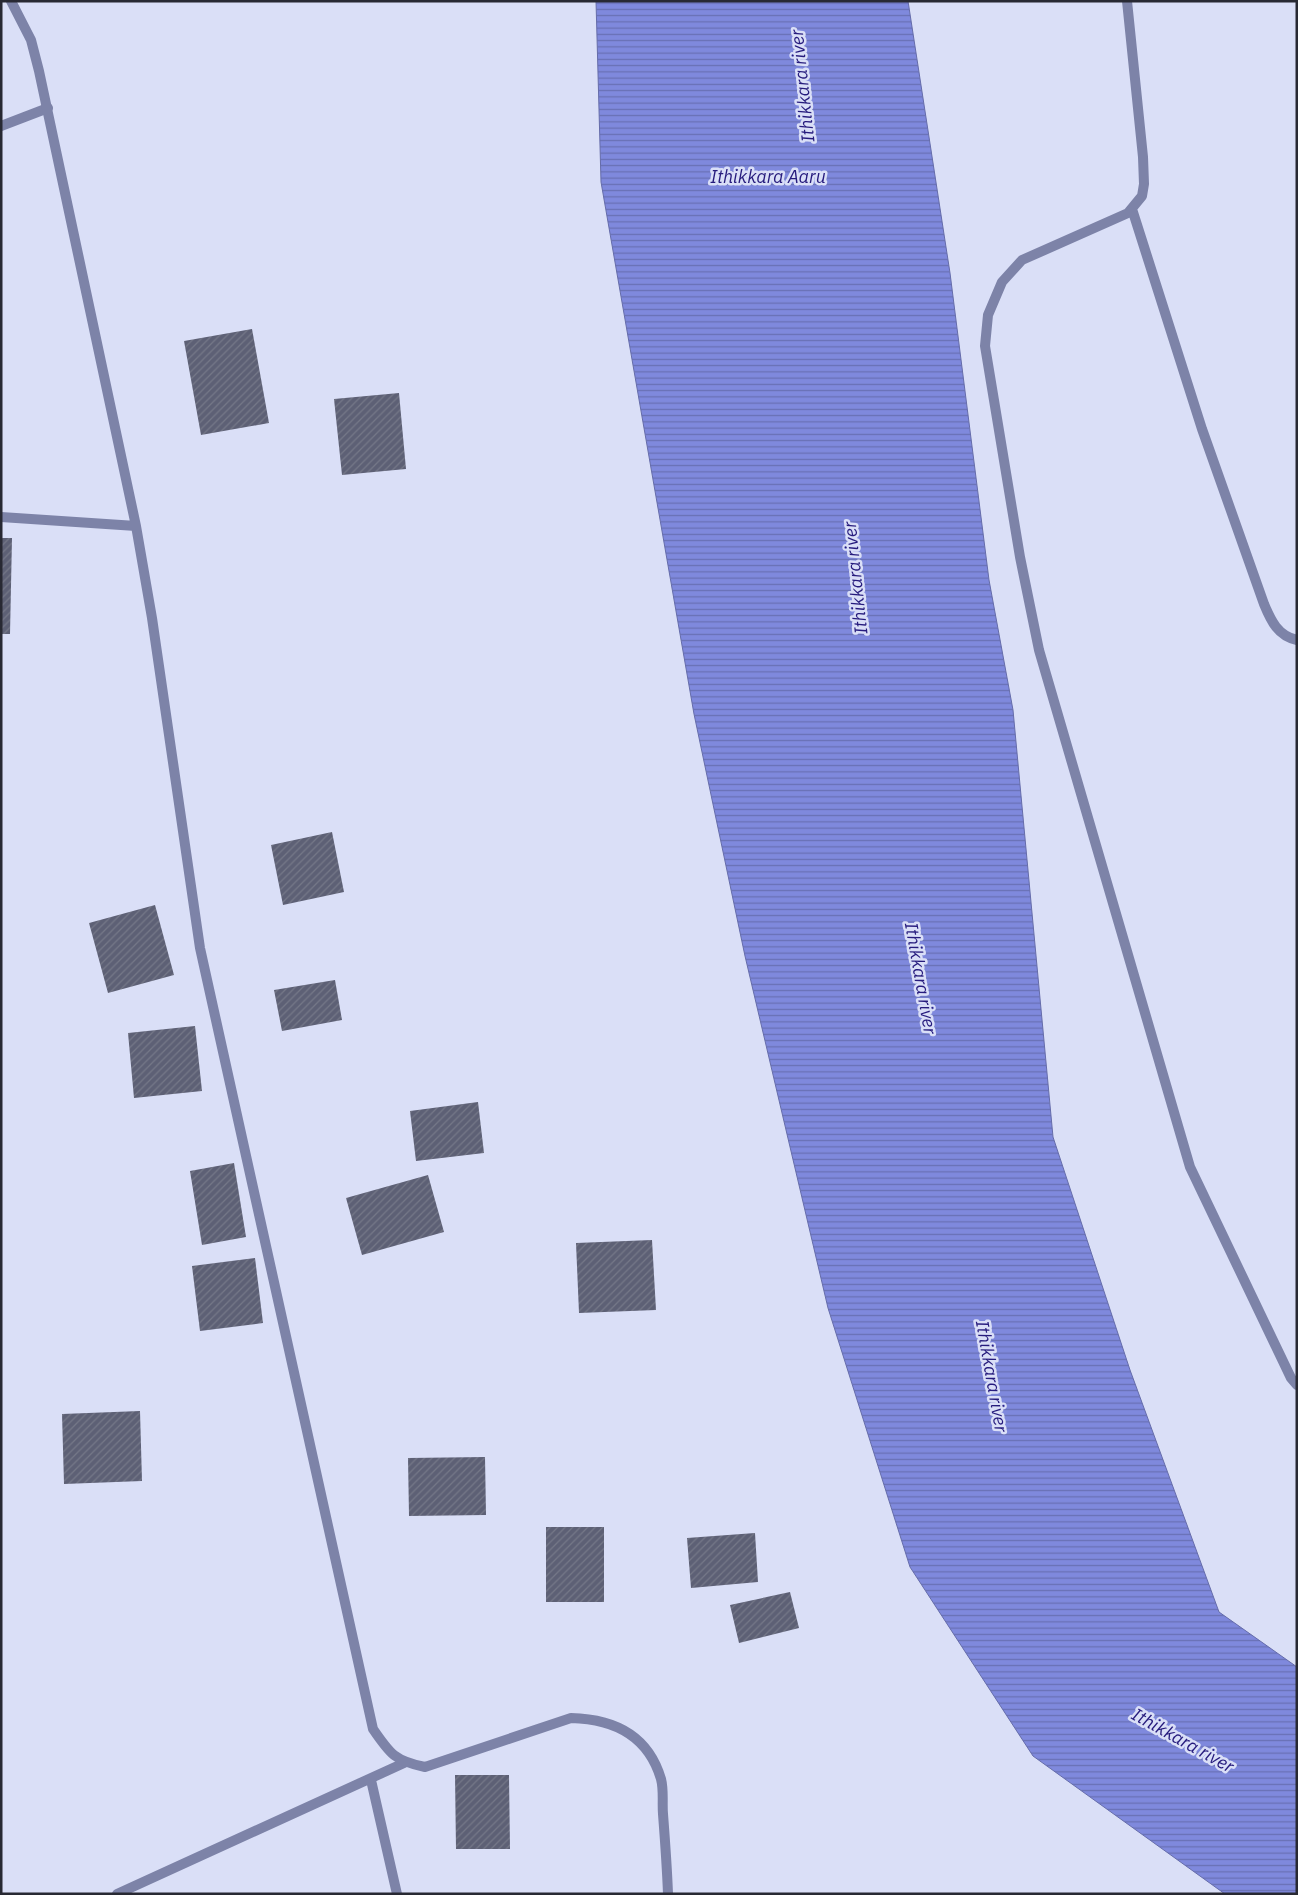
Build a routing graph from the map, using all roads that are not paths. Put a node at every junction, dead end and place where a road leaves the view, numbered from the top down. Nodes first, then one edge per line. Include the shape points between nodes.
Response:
1 (11, 1) edge
2 (1127, 1) edge
3 (48, 108) junction
4 (1, 126) edge
5 (1132, 209) junction
6 (1, 517) edge
7 (136, 526) junction
8 (1297, 640) edge
9 (1297, 1384) edge
10 (404, 1763) junction
11 (371, 1780) junction
12 (117, 1894) edge
13 (397, 1894) edge
14 (668, 1894) edge

1 - 3 street via 31,40
2 - 5 street via 1144,184 1142,196
3 - 4 street
3 - 7 street
5 - 8 street via 1202,429 1264,604 1285,638
5 - 9 street via 1022,260 1002,282 995,298 988,315 985,346 1039,650 1190,1167 1291,1378
6 - 7 street
7 - 10 street via 200,948 374,1730 386,1749
10 - 11 street
10 - 14 street via 425,1767 571,1718 592,1718 612,1724 633,1735 647,1752 661,1780
11 - 12 street
11 - 13 street

